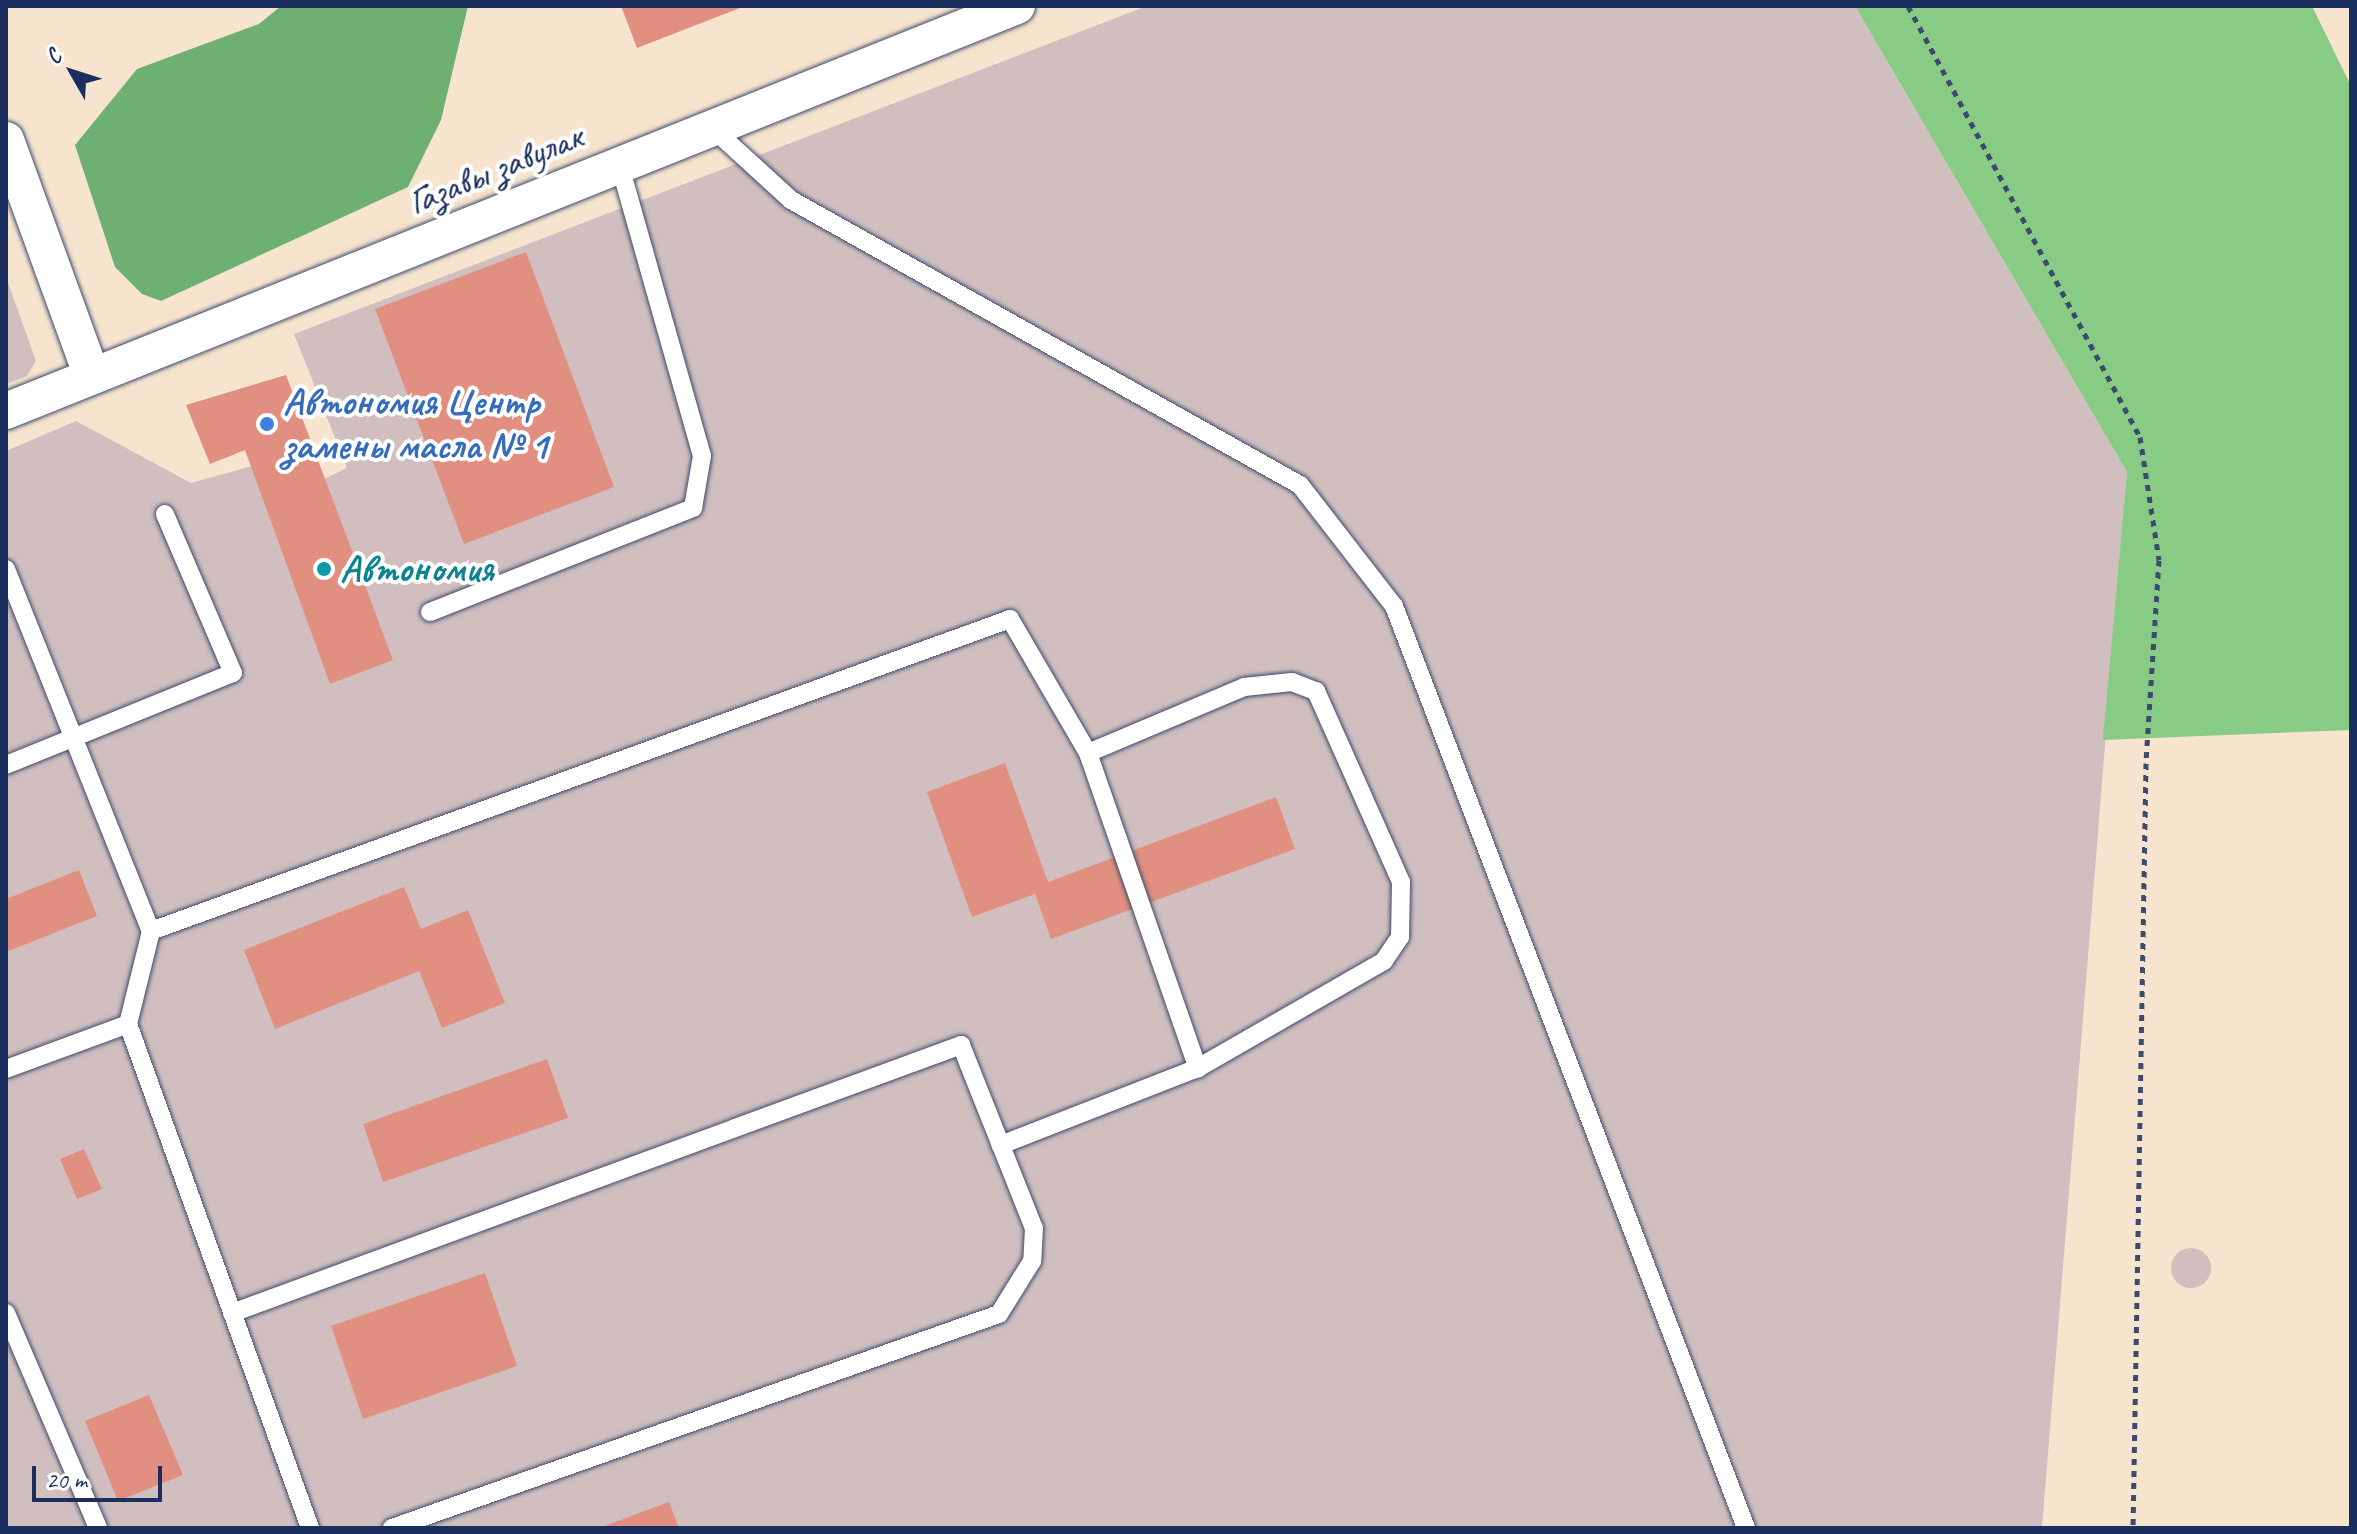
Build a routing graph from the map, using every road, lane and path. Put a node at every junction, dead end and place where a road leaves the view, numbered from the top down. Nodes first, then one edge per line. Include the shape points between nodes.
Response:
1 (1017, 6) edge
2 (1908, 6) edge
3 (710, 126) junction
4 (6, 140) edge
5 (619, 163) junction
6 (91, 373) junction
7 (6, 411) edge
8 (165, 514) dead end
9 (6, 569) edge
10 (430, 612) dead end
11 (74, 739) junction
12 (1088, 753) junction
13 (6, 765) edge
14 (151, 931) junction
15 (128, 1024) junction
16 (1198, 1068) junction
17 (6, 1069) edge
18 (1001, 1145) junction
19 (6, 1313) edge
20 (232, 1313) junction
21 (98, 1528) edge
22 (310, 1528) edge
23 (392, 1528) edge
24 (1746, 1528) edge
25 (2133, 1528) edge

1 - 3 street, Газавы завулак
2 - 25 path via 2140,437 2159,560 2146,763
3 - 5 street, Газавы завулак
3 - 24 lane via 791,200 1300,485 1394,606
4 - 6 street
5 - 6 street, Газавы завулак
5 - 10 lane via 702,456 693,508
6 - 7 street, Газавы завулак
8 - 11 lane via 233,673
9 - 11 lane
11 - 13 lane
11 - 14 lane
12 - 14 lane via 1010,619
12 - 16 lane
12 - 16 lane via 1244,687 1292,682 1316,691 1401,882 1406,911 1384,961
14 - 15 lane
15 - 17 lane
15 - 20 lane
16 - 18 lane
18 - 20 lane via 961,1045
18 - 23 lane via 1034,1228 1032,1261 999,1314
19 - 21 lane
20 - 22 lane

